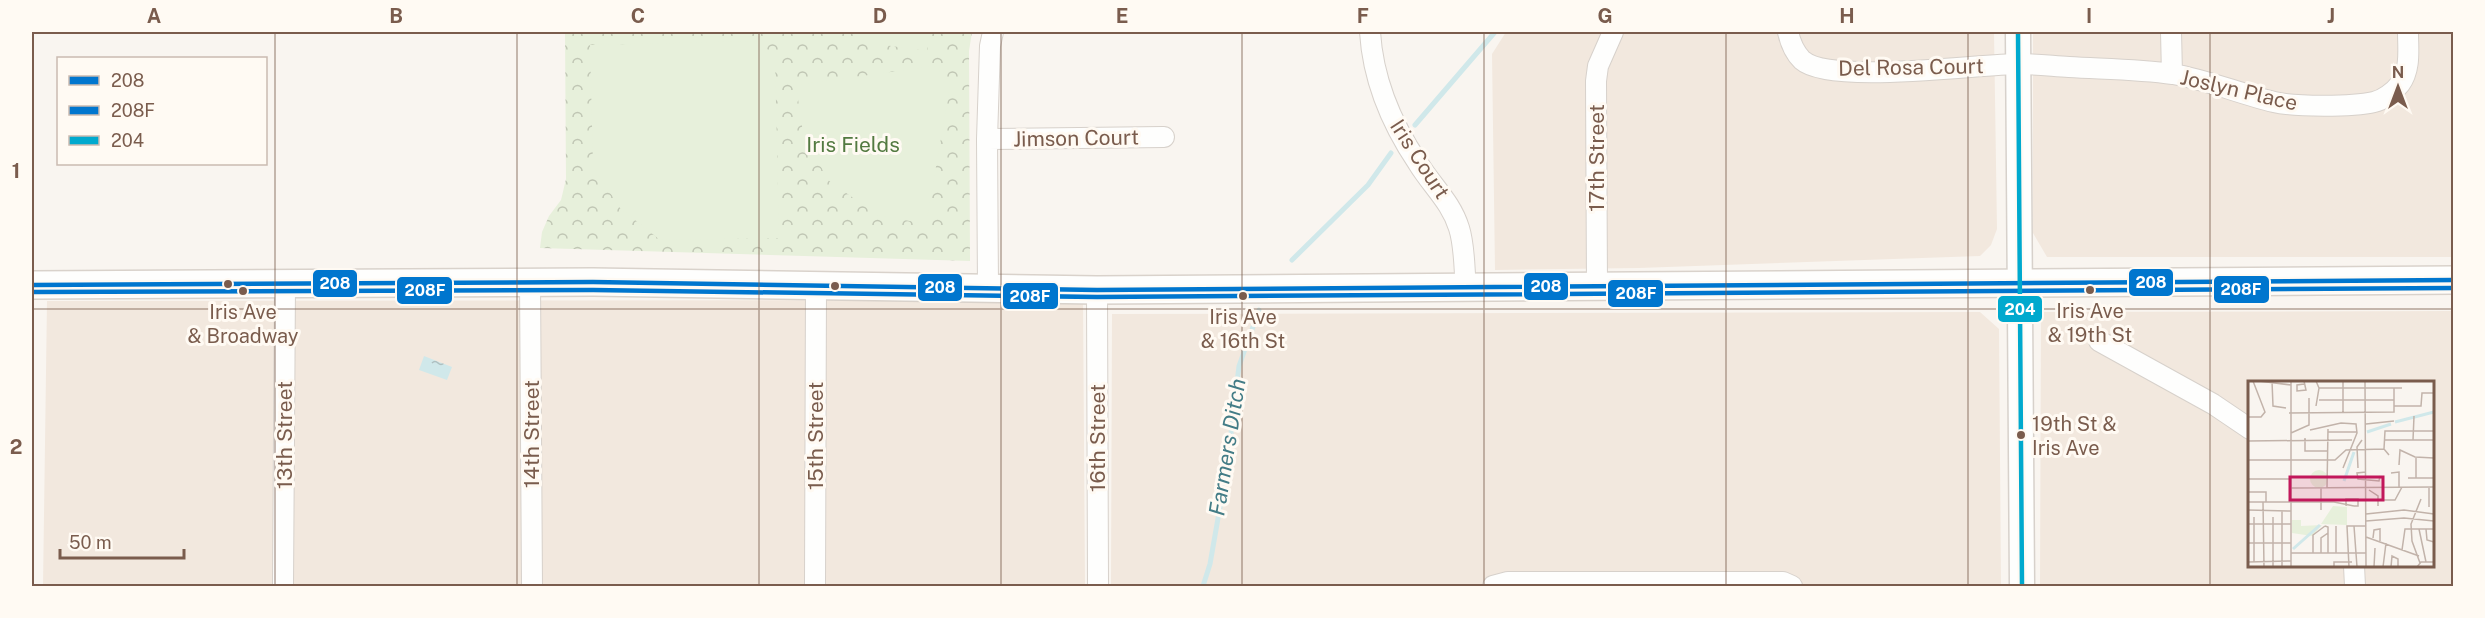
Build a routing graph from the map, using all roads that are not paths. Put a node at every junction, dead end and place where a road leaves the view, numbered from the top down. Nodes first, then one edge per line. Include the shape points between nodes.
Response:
1 (993, 32) edge
2 (1370, 32) edge
3 (1613, 32) edge
4 (1788, 32) edge
5 (2018, 32) edge
6 (2171, 32) edge
7 (2408, 32) edge
8 (2018, 64) junction
9 (2172, 74) junction
10 (1164, 137) dead end
11 (987, 139) junction
12 (2454, 280) edge
13 (530, 282) junction
14 (285, 284) junction
15 (2020, 284) junction
16 (32, 285) edge
17 (816, 285) junction
18 (988, 288) junction
19 (1466, 288) junction
20 (1597, 288) junction
21 (1097, 290) junction
22 (2099, 341) dead end
23 (2248, 428) edge
24 (2354, 567) edge
25 (283, 586) edge
26 (532, 586) edge
27 (815, 586) edge
28 (1098, 586) edge
29 (1493, 586) edge
30 (1792, 586) edge
31 (2022, 586) edge
32 (2355, 586) edge

1 - 11 street
2 - 19 street, Iris Court via 1378,83 1396,127 1449,203 1460,230
3 - 20 street, 17th Street via 1598,66 1596,81
4 - 8 street, Del Rosa Court via 1803,60 1844,71
5 - 8 street
6 - 9 street
7 - 9 street, Joslyn Place via 2407,71 2388,96 2373,102 2309,106 2275,102
8 - 9 street, Joslyn Place
8 - 15 street
10 - 11 street, Jimson Court
11 - 18 street
12 - 15 main road
13 - 14 main road
13 - 17 main road
13 - 26 street, 14th Street
14 - 16 main road
14 - 25 street, 13th Street
15 - 20 main road
15 - 31 street
17 - 18 main road
17 - 27 street, 15th Street
18 - 21 main road
19 - 20 main road
19 - 21 main road
21 - 28 street, 16th Street
22 - 23 street
24 - 32 street
29 - 30 street via 1508,582 1784,582

